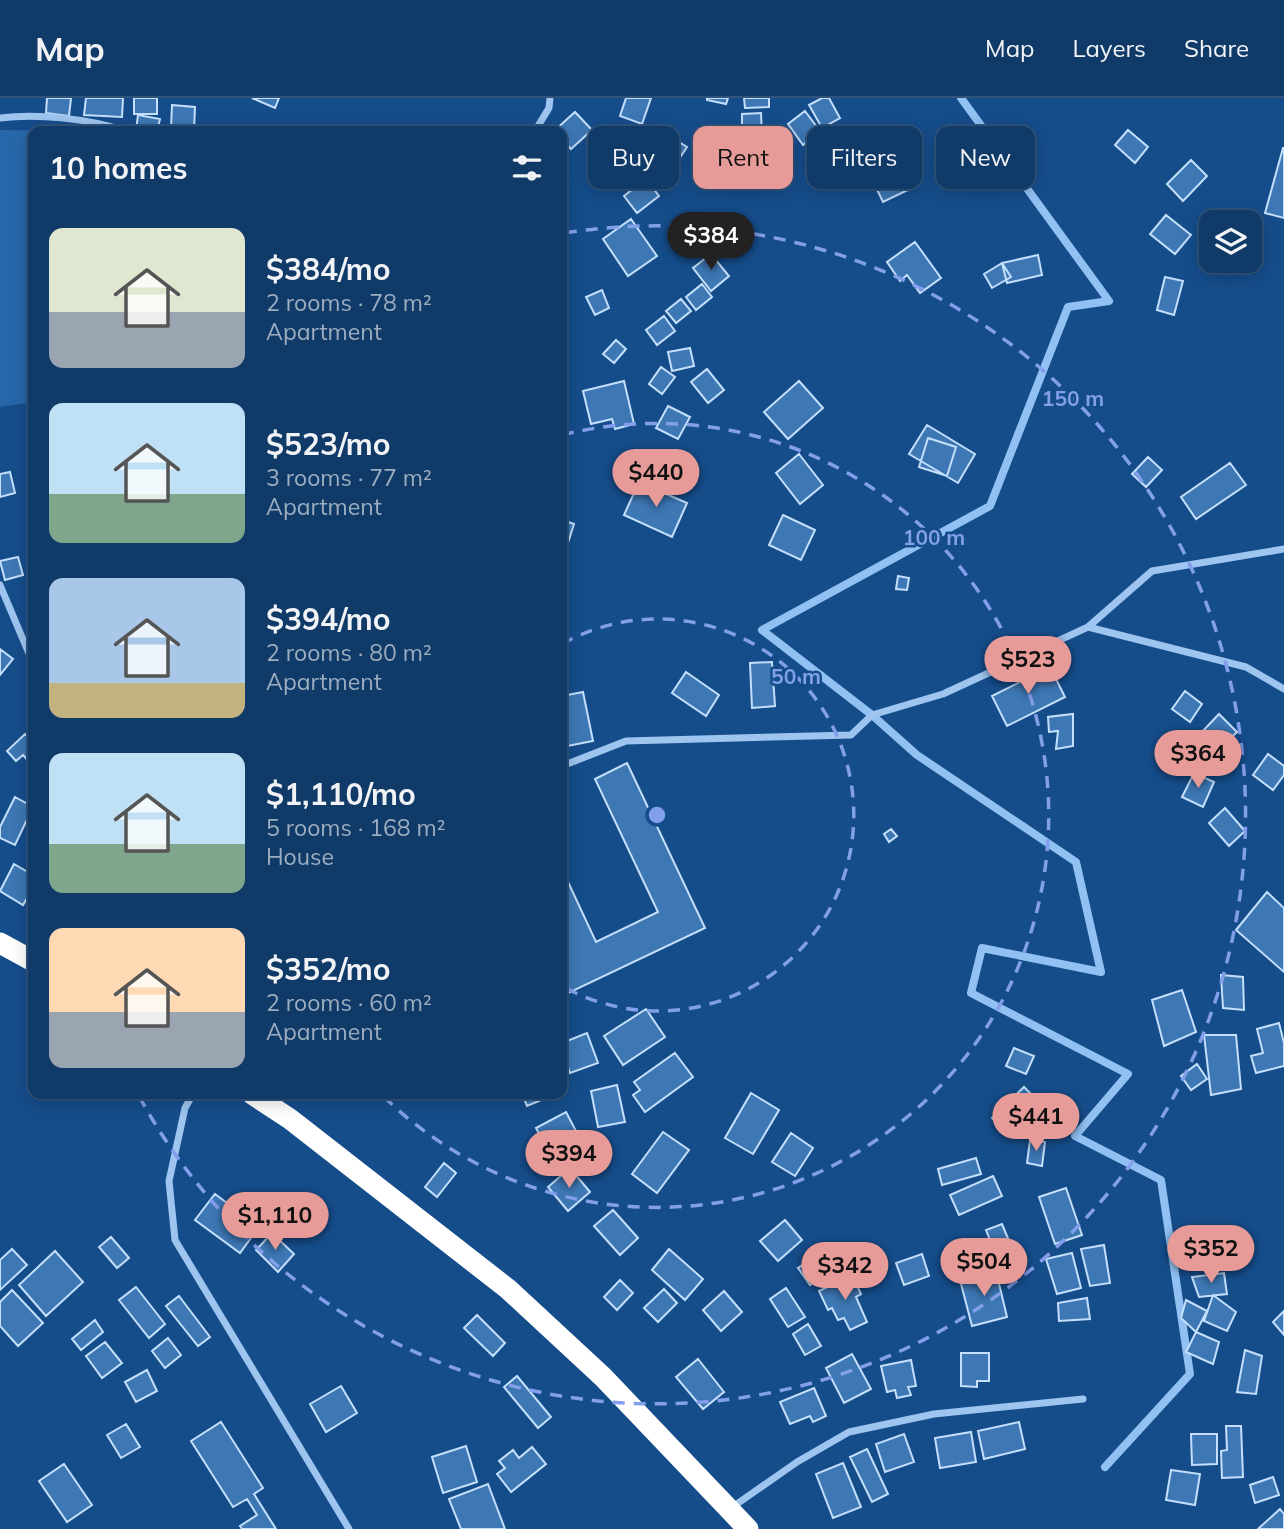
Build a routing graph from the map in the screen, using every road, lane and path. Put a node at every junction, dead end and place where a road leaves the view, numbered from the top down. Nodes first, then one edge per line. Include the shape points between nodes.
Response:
1 (550, 98) edge
2 (0, 118) edge
3 (107, 126) edge
4 (538, 126) edge
5 (1284, 549) edge
6 (0, 585) edge
7 (1088, 626) junction
8 (28, 651) edge
9 (1284, 689) edge
10 (567, 764) edge
11 (0, 943) edge
12 (28, 958) edge
13 (190, 1099) edge
14 (260, 1099) edge
15 (1083, 1399) dead end
16 (730, 1509) junction
17 (349, 1529) edge
18 (748, 1529) edge

1 - 4 street
2 - 3 street via 31,116
5 - 7 street via 1152,571
6 - 8 street
7 - 9 street via 1246,667
7 - 10 street via 943,694 872,715 851,735 626,741
11 - 12 highway
13 - 17 street via 169,1181 175,1240
14 - 16 highway via 508,1289 603,1377
15 - 16 street via 934,1414 849,1432
16 - 18 highway

